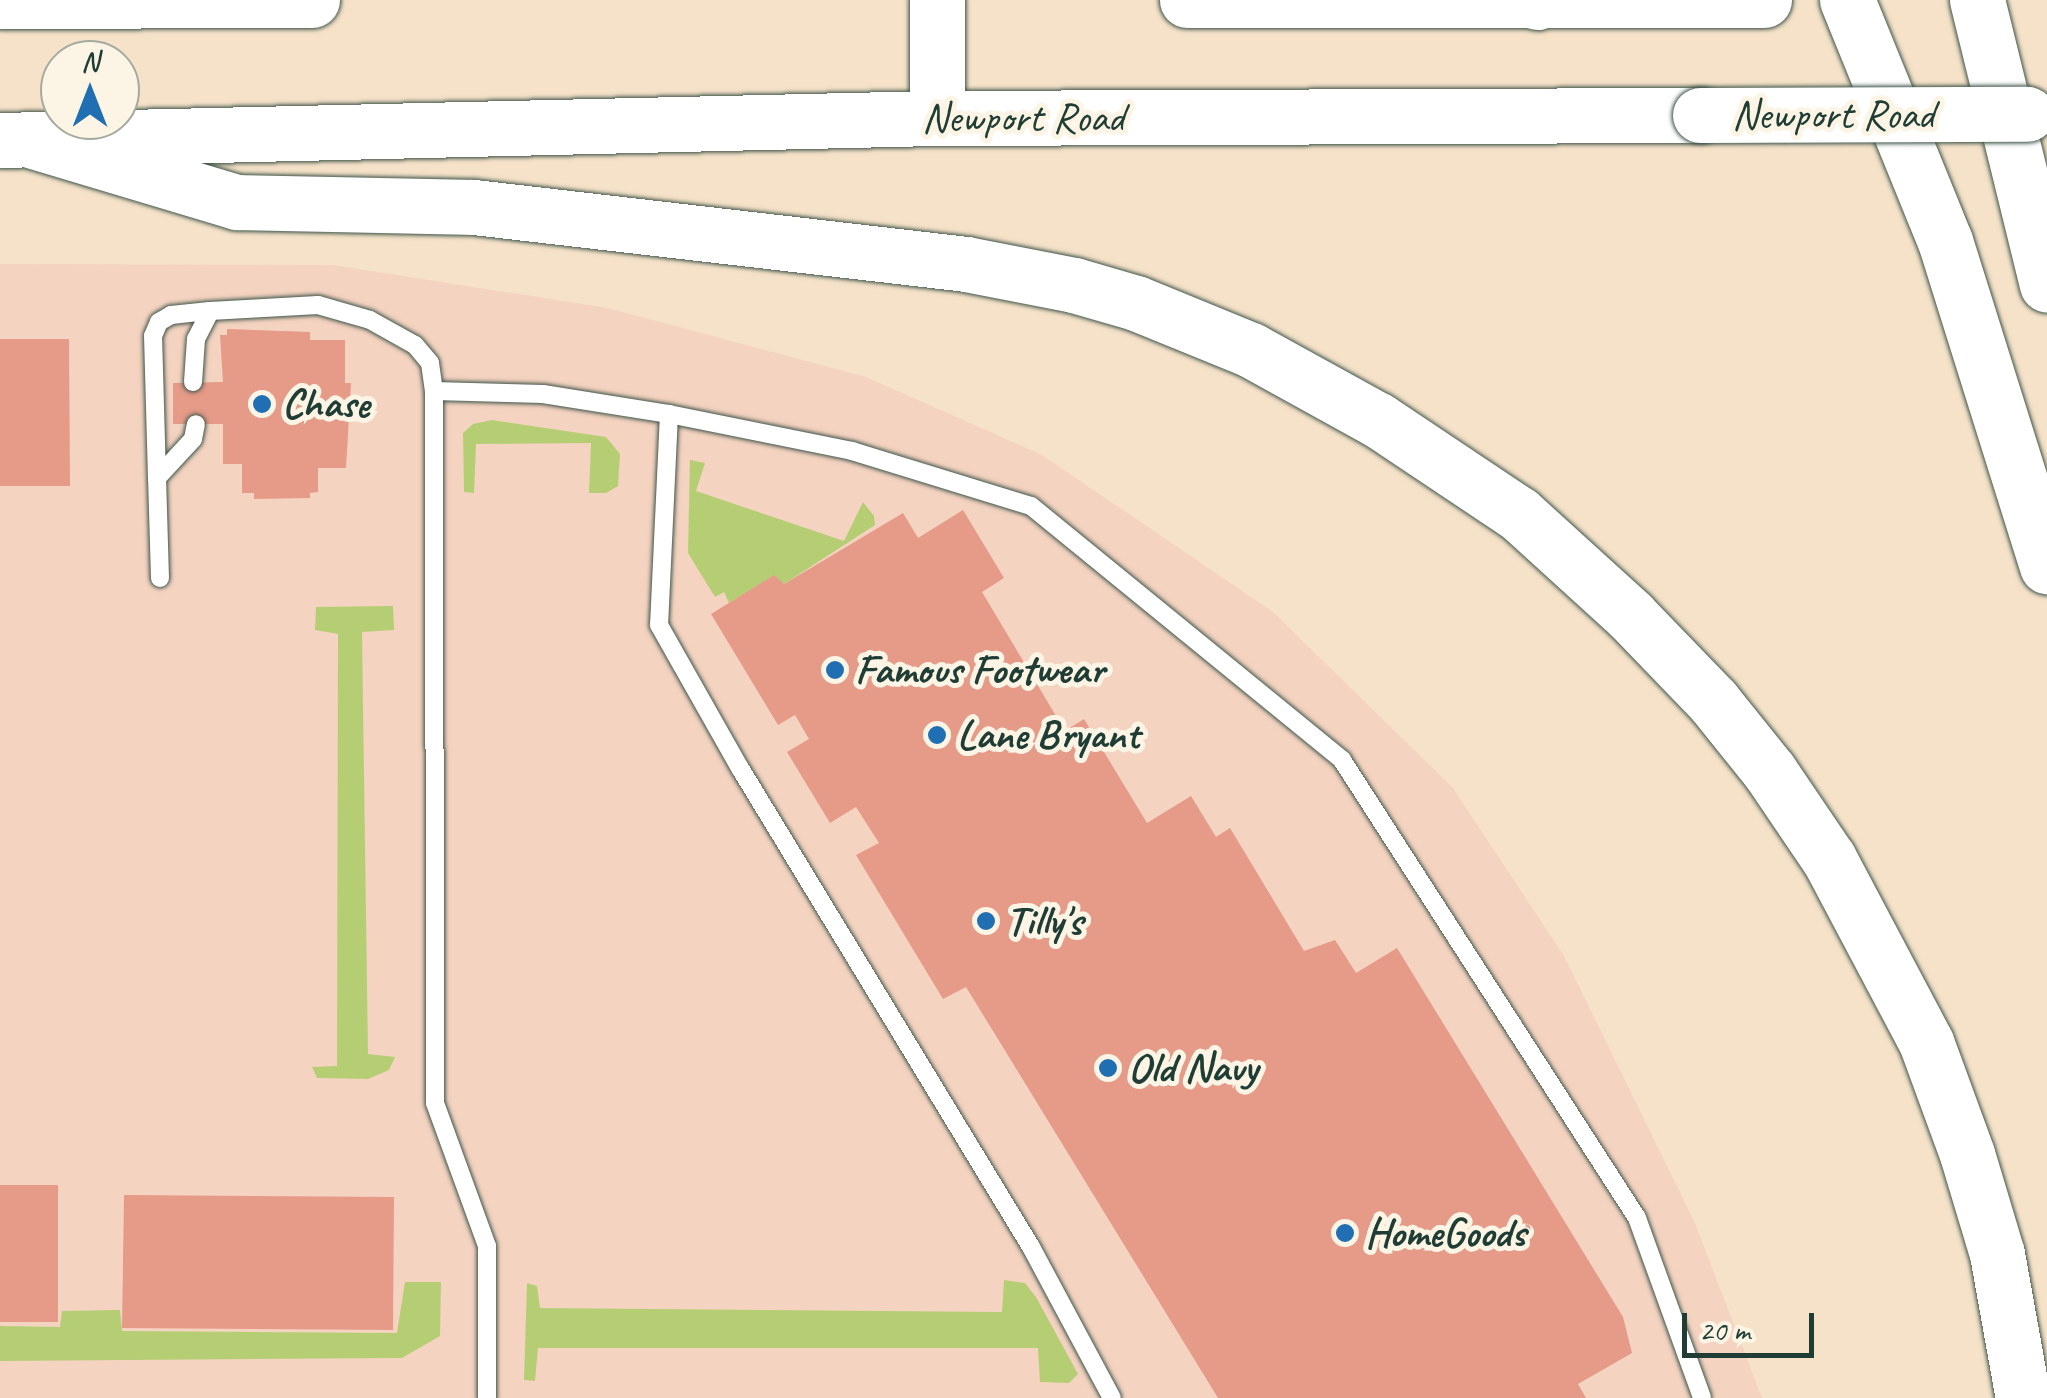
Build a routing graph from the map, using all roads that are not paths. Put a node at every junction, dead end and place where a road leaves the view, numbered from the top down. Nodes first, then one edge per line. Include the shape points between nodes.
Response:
1 (312, 0) edge
2 (937, 0) edge
3 (1187, 0) edge
4 (1764, 0) edge
5 (1847, 0) edge
6 (1978, 0) edge
7 (0, 1) edge
8 (1533, 1) edge
9 (1686, 1) edge
10 (2040, 117) edge
11 (937, 118) junction
12 (15, 140) edge
13 (2047, 285) edge
14 (210, 311) junction
15 (193, 382) dead end
16 (434, 391) junction
17 (669, 414) junction
18 (196, 424) dead end
19 (157, 478) junction
20 (2047, 566) edge
21 (160, 578) dead end
22 (486, 1398) edge
23 (1112, 1398) edge
24 (1702, 1398) edge
25 (2023, 1398) edge

1 - 7 main road
2 - 11 main road
3 - 8 main road
4 - 9 main road
5 - 20 main road via 1945,241
6 - 13 main road
8 - 9 main road
10 - 11 main road, Newport Road, bridge
11 - 12 main road, Newport Road
12 - 25 main road via 237,202 474,207 966,264 1074,285 1251,350 1378,420 1519,514 1630,614 1713,701 1828,859 1926,1042 1967,1154 1996,1254
14 - 15 lane via 196,339
14 - 16 lane via 318,305 370,320 415,345 430,364
14 - 19 lane via 171,315 153,336
16 - 17 lane via 543,394
16 - 22 lane via 435,1103 487,1246
17 - 23 lane via 659,625 1030,1247
17 - 24 lane via 852,450 1030,506 1342,760 1637,1218
18 - 19 lane via 193,440
19 - 21 lane

